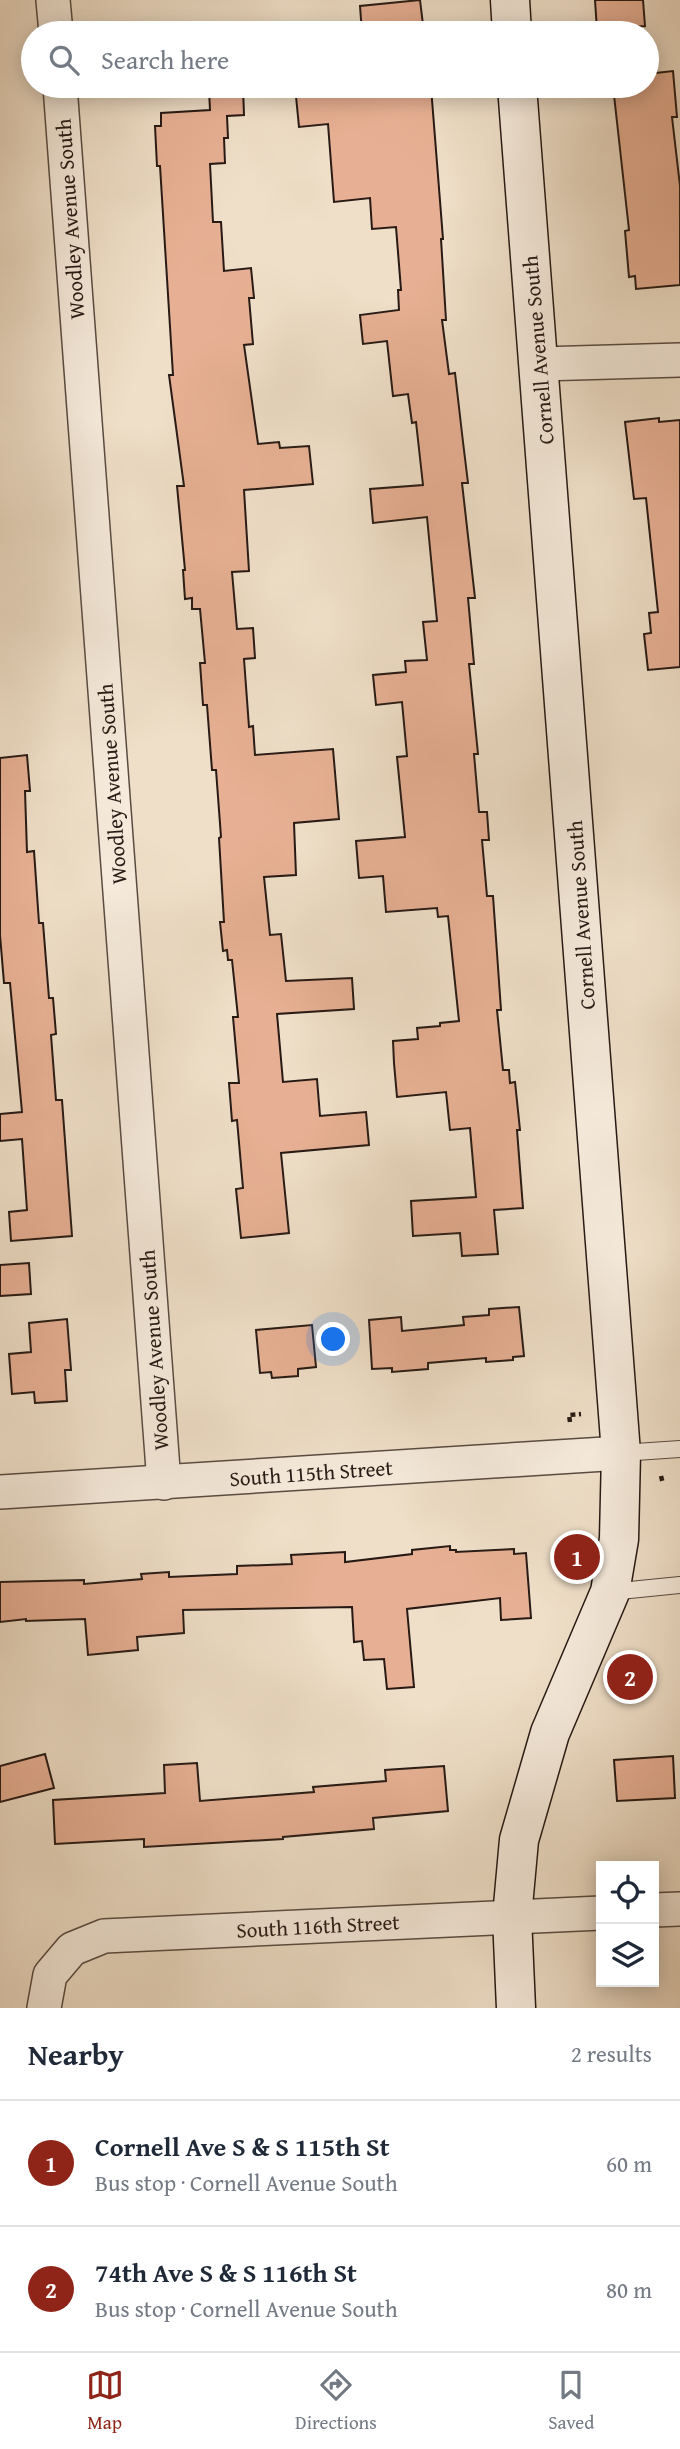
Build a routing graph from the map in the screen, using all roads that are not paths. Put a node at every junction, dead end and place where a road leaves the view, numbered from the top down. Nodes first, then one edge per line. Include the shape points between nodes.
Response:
1 (53, 0) edge
2 (510, 0) edge
3 (55, 21) edge
4 (512, 21) edge
5 (61, 98) edge
6 (518, 98) edge
7 (680, 360) edge
8 (540, 364) junction
9 (680, 1449) edge
10 (621, 1453) junction
11 (164, 1483) junction
12 (0, 1492) edge
13 (680, 1585) edge
14 (610, 1592) junction
15 (680, 1909) edge
16 (659, 1910) edge
17 (596, 1913) edge
18 (512, 1917) junction
19 (44, 2008) edge
20 (516, 2008) edge

1 - 3 street
2 - 4 street
5 - 11 street, Woodley Avenue South
6 - 8 street, Cornell Avenue South
7 - 8 street
8 - 10 street, Cornell Avenue South
9 - 10 lane
10 - 11 street, South 115th Street
10 - 14 street, Cornell Avenue South via 619,1539
11 - 12 street, South 115th Street
13 - 14 lane
14 - 18 street, Cornell Avenue South via 550,1733 519,1840
15 - 16 street
17 - 18 street, South 116th Street
18 - 19 street, South 116th Street via 104,1936 72,1949 50,1976
18 - 20 street, Cornell Avenue South

